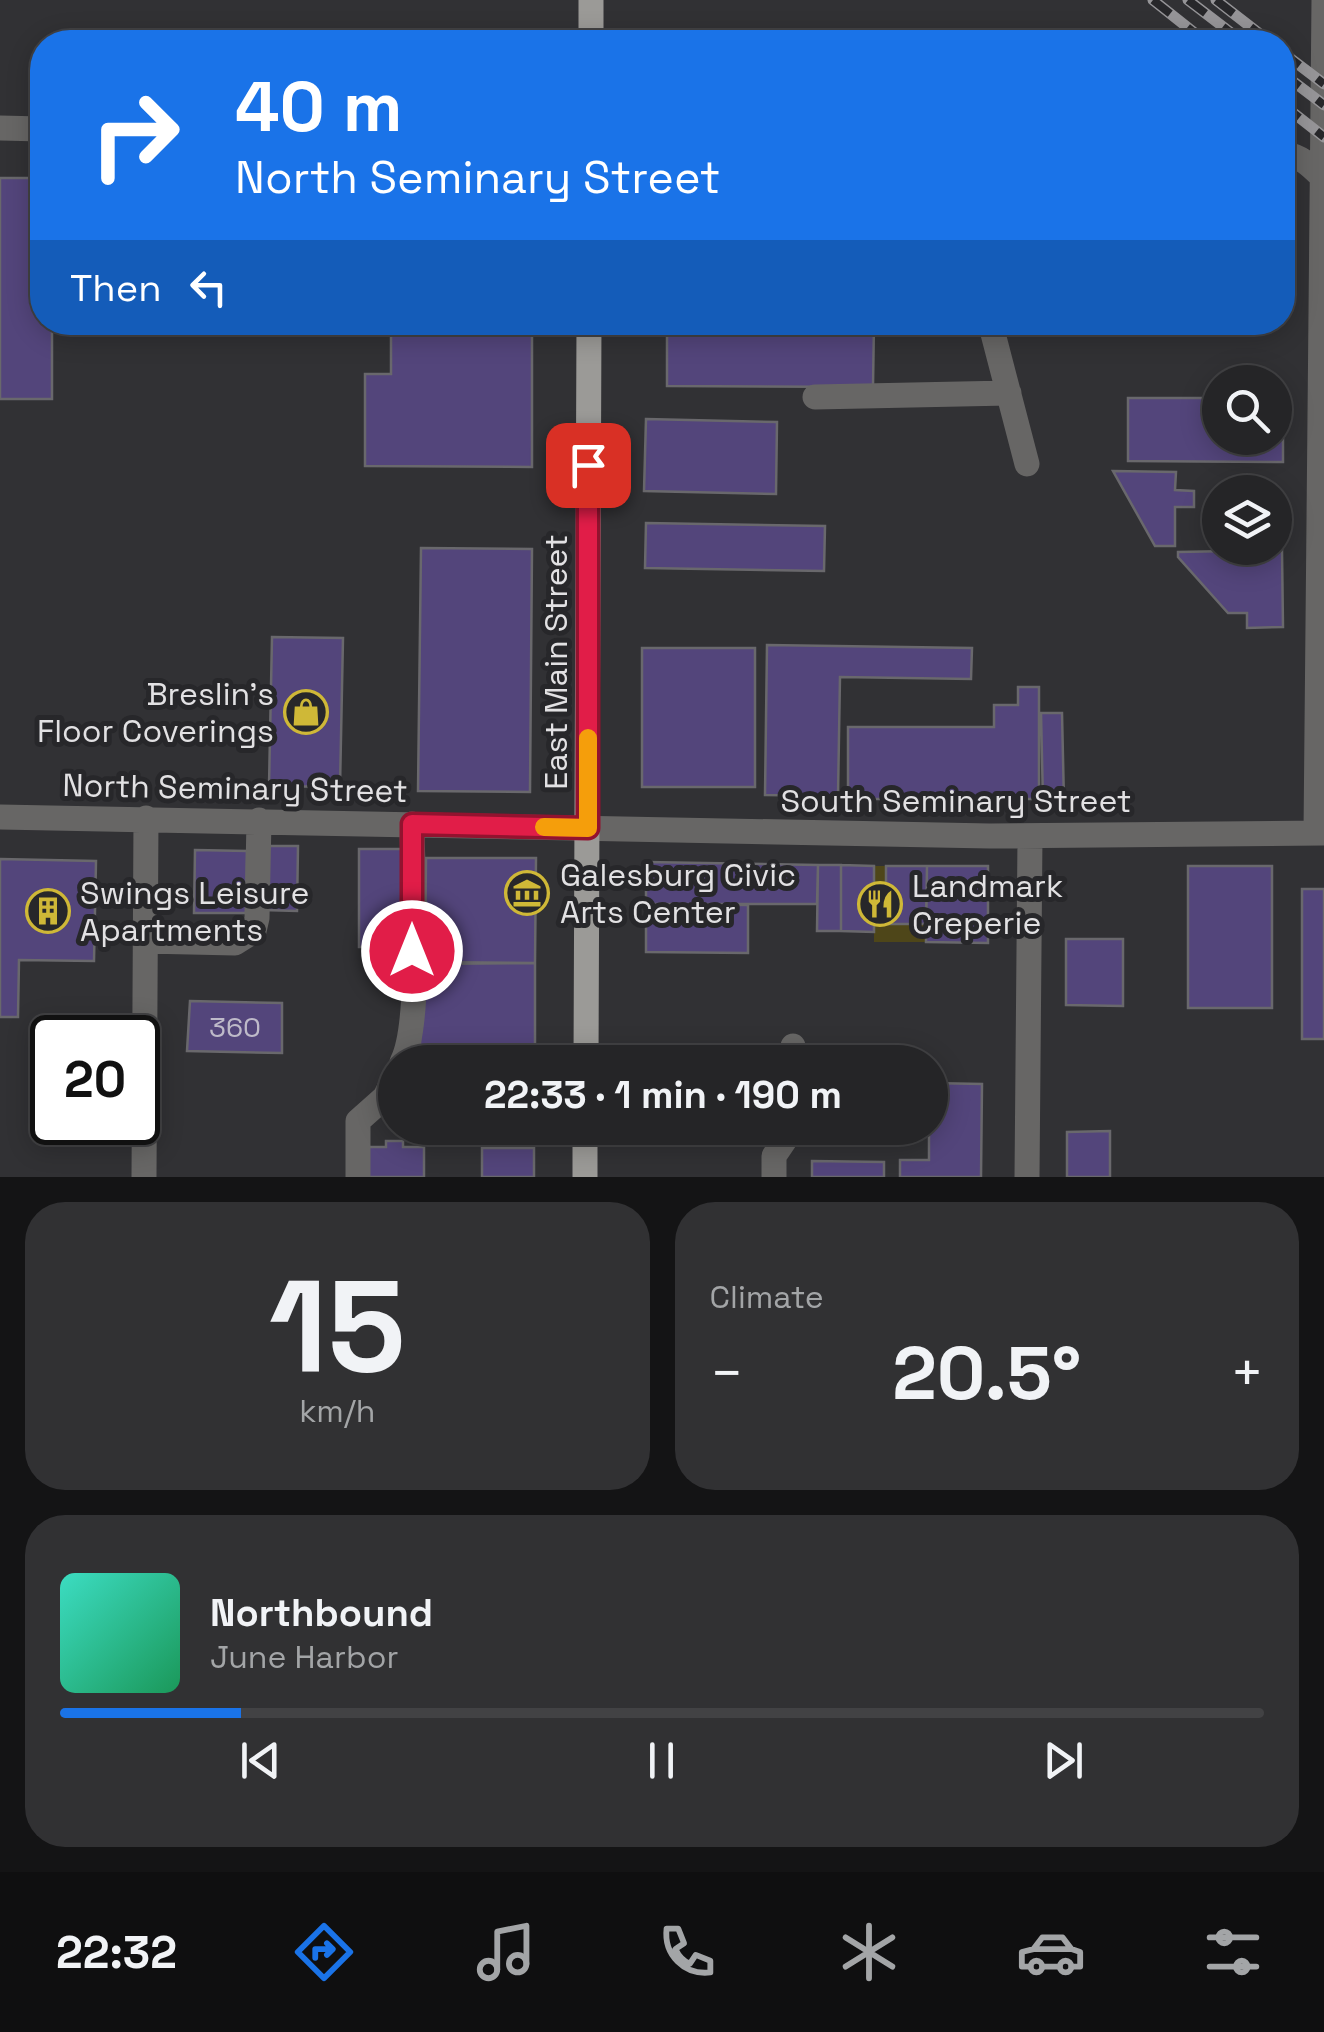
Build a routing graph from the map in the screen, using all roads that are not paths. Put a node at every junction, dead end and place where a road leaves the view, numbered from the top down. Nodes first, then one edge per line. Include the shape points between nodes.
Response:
1 (592, 0) edge
2 (1324, 0) edge
3 (591, 30) edge
4 (0, 128) edge
5 (30, 129) edge
6 (1295, 158) edge
7 (1322, 178) edge
8 (589, 335) edge
9 (993, 335) edge
10 (1008, 393) junction
11 (815, 397) dead end
12 (1028, 464) dead end
13 (1322, 468) edge
14 (0, 816) edge
15 (146, 818) junction
16 (259, 820) junction
17 (412, 824) junction
18 (588, 828) junction
19 (1320, 833) edge
20 (1030, 836) junction
21 (145, 941) junction
22 (410, 1045) edge
23 (586, 1045) edge
24 (378, 1103) edge
25 (585, 1145) edge
26 (781, 1145) edge
27 (144, 1177) edge
28 (358, 1177) edge
29 (585, 1177) edge
30 (774, 1177) edge
31 (1027, 1177) edge

1 - 3 main road
2 - 7 street
4 - 5 street
6 - 7 street
7 - 13 street
8 - 18 main road, East Main Street
9 - 10 street
10 - 11 street
10 - 12 street
13 - 19 street
14 - 15 street, North Seminary Street
15 - 16 street, North Seminary Street
15 - 21 street
16 - 17 street, North Seminary Street
16 - 21 street via 254,930 235,943
17 - 18 street, North Seminary Street
17 - 22 street
18 - 20 street, South Seminary Street
18 - 23 main road, East Main Street
19 - 20 street, South Seminary Street
20 - 31 street
21 - 27 street
24 - 28 street via 358,1122
25 - 29 main road
26 - 30 street

